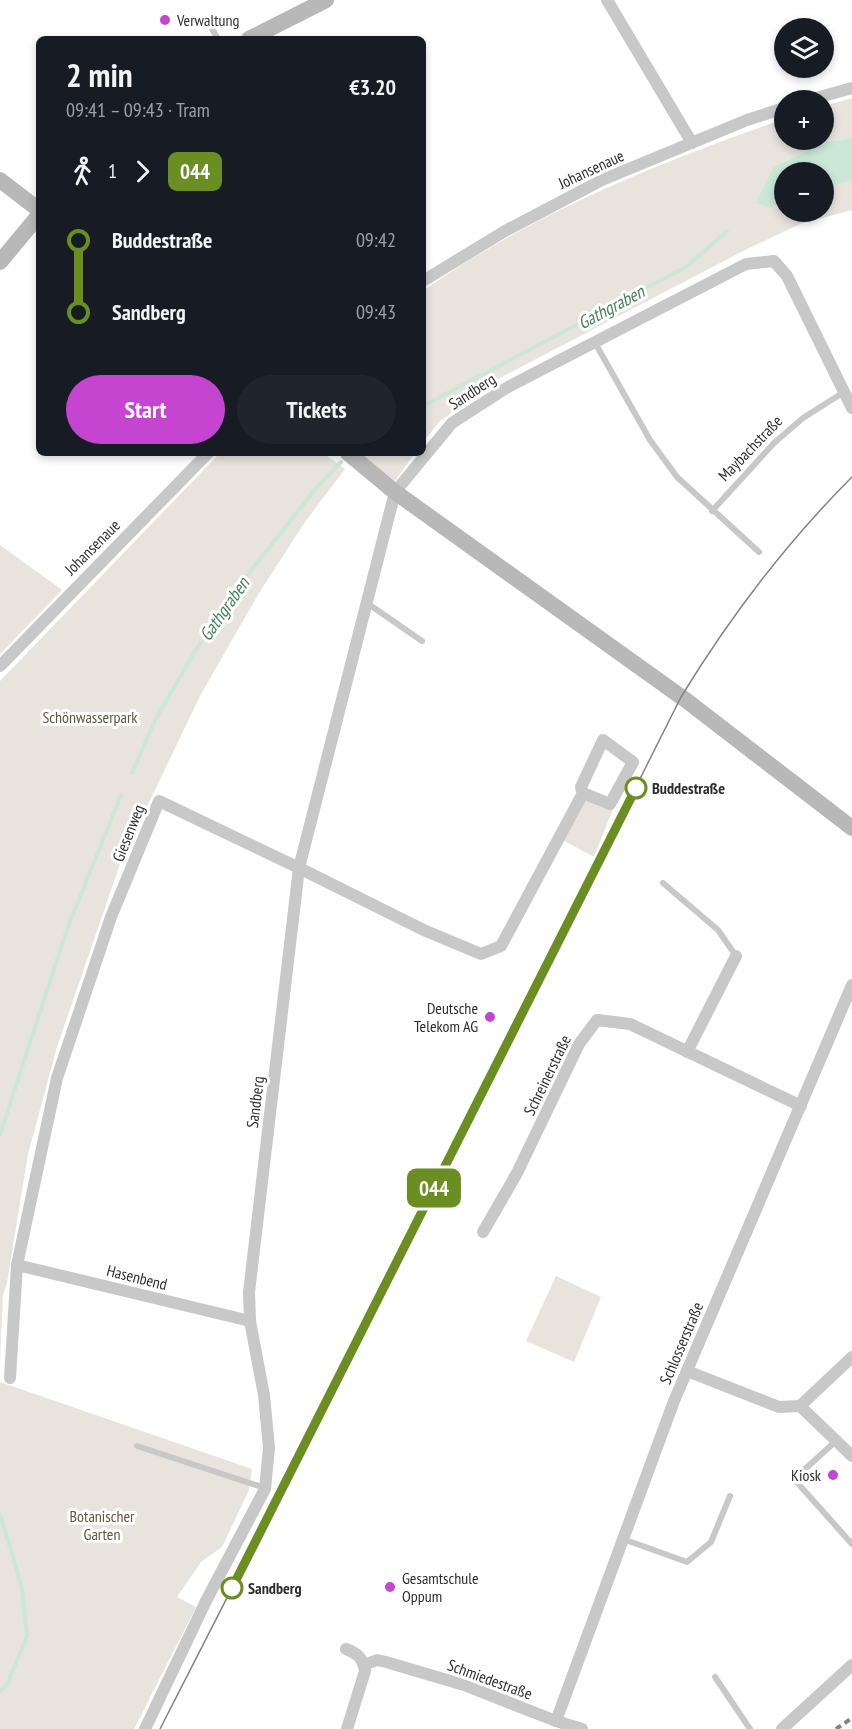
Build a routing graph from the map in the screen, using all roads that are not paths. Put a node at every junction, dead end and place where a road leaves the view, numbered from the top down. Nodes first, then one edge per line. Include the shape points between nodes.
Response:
1 (607, 0) edge
2 (318, 2) edge
3 (212, 27) dead end
4 (216, 36) edge
5 (255, 36) edge
6 (852, 87) edge
7 (834, 92) edge
8 (774, 111) edge
9 (692, 143) junction
10 (0, 180) edge
11 (36, 208) edge
12 (36, 219) edge
13 (0, 262) edge
14 (426, 279) edge
15 (594, 341) junction
16 (845, 391) junction
17 (852, 408) edge
18 (426, 454) edge
19 (205, 456) edge
20 (352, 456) edge
21 (424, 456) edge
22 (394, 492) junction
23 (712, 511) junction
24 (759, 552) dead end
25 (367, 602) junction
26 (423, 641) dead end
27 (0, 666) edge
28 (583, 793) junction
29 (852, 828) edge
30 (300, 868) junction
31 (663, 883) dead end
32 (736, 956) joint
33 (852, 985) edge
34 (687, 1052) junction
35 (801, 1106) junction
36 (483, 1232) dead end
37 (17, 1265) junction
38 (250, 1321) junction
39 (852, 1357) edge
40 (687, 1371) junction
41 (10, 1378) dead end
42 (800, 1406) junction
43 (836, 1440) junction
44 (137, 1446) dead end
45 (852, 1456) edge
46 (265, 1489) junction
47 (730, 1496) dead end
48 (623, 1539) junction
49 (852, 1544) edge
50 (346, 1649) dead end
51 (364, 1665) junction
52 (852, 1665) edge
53 (715, 1677) dead end
54 (556, 1721) junction
55 (146, 1729) edge
56 (347, 1729) edge
57 (582, 1729) edge
58 (750, 1729) edge
59 (782, 1729) edge

1 - 9 street
2 - 5 main road
3 - 4 lane
6 - 7 street
8 - 9 street, Johansenaue
9 - 14 street, Johansenaue via 558,202
10 - 11 main road
12 - 13 main road
15 - 16 street, Sandberg via 746,264 774,261 787,276
15 - 18 street, Sandberg via 508,387 452,423
15 - 23 lane via 650,440 677,477
16 - 17 street
16 - 23 lane, Maybachstraße via 803,418 774,443
19 - 27 street, Johansenaue
20 - 22 main road
21 - 22 street, Sandberg
22 - 25 street, Sandberg
22 - 29 main road via 703,714
23 - 24 lane
25 - 26 lane
25 - 30 street, Sandberg
28 - 28 street, Giesenweg via 581,787 603,740 633,762 610,804
28 - 30 street, Giesenweg via 501,946 481,954
30 - 37 street, Giesenweg via 159,801 111,917 57,1078
30 - 38 street, Sandberg via 249,1292
31 - 32 lane via 718,930
32 - 34 street
33 - 35 street, Schlosserstraße
34 - 35 street, Schreinerstraße
34 - 36 street, Schreinerstraße via 630,1024 597,1020 579,1044 517,1173
35 - 40 street, Schlosserstraße
37 - 38 street, Hasenbend
37 - 41 street, Giesenweg
38 - 46 street, Sandberg via 269,1448
39 - 42 street
40 - 42 street via 779,1407
40 - 48 street, Schlosserstraße
42 - 43 street
43 - 45 street
43 - 49 lane via 794,1479
44 - 46 lane
46 - 55 street, Sandberg via 206,1601
47 - 48 lane via 711,1542 687,1562
48 - 54 street, Schlosserstraße
50 - 51 street via 359,1655
51 - 54 street, Schmiedestraße via 377,1660 387,1662 464,1685
51 - 56 street
52 - 59 street
53 - 58 lane
54 - 57 street, Schmiedestraße

